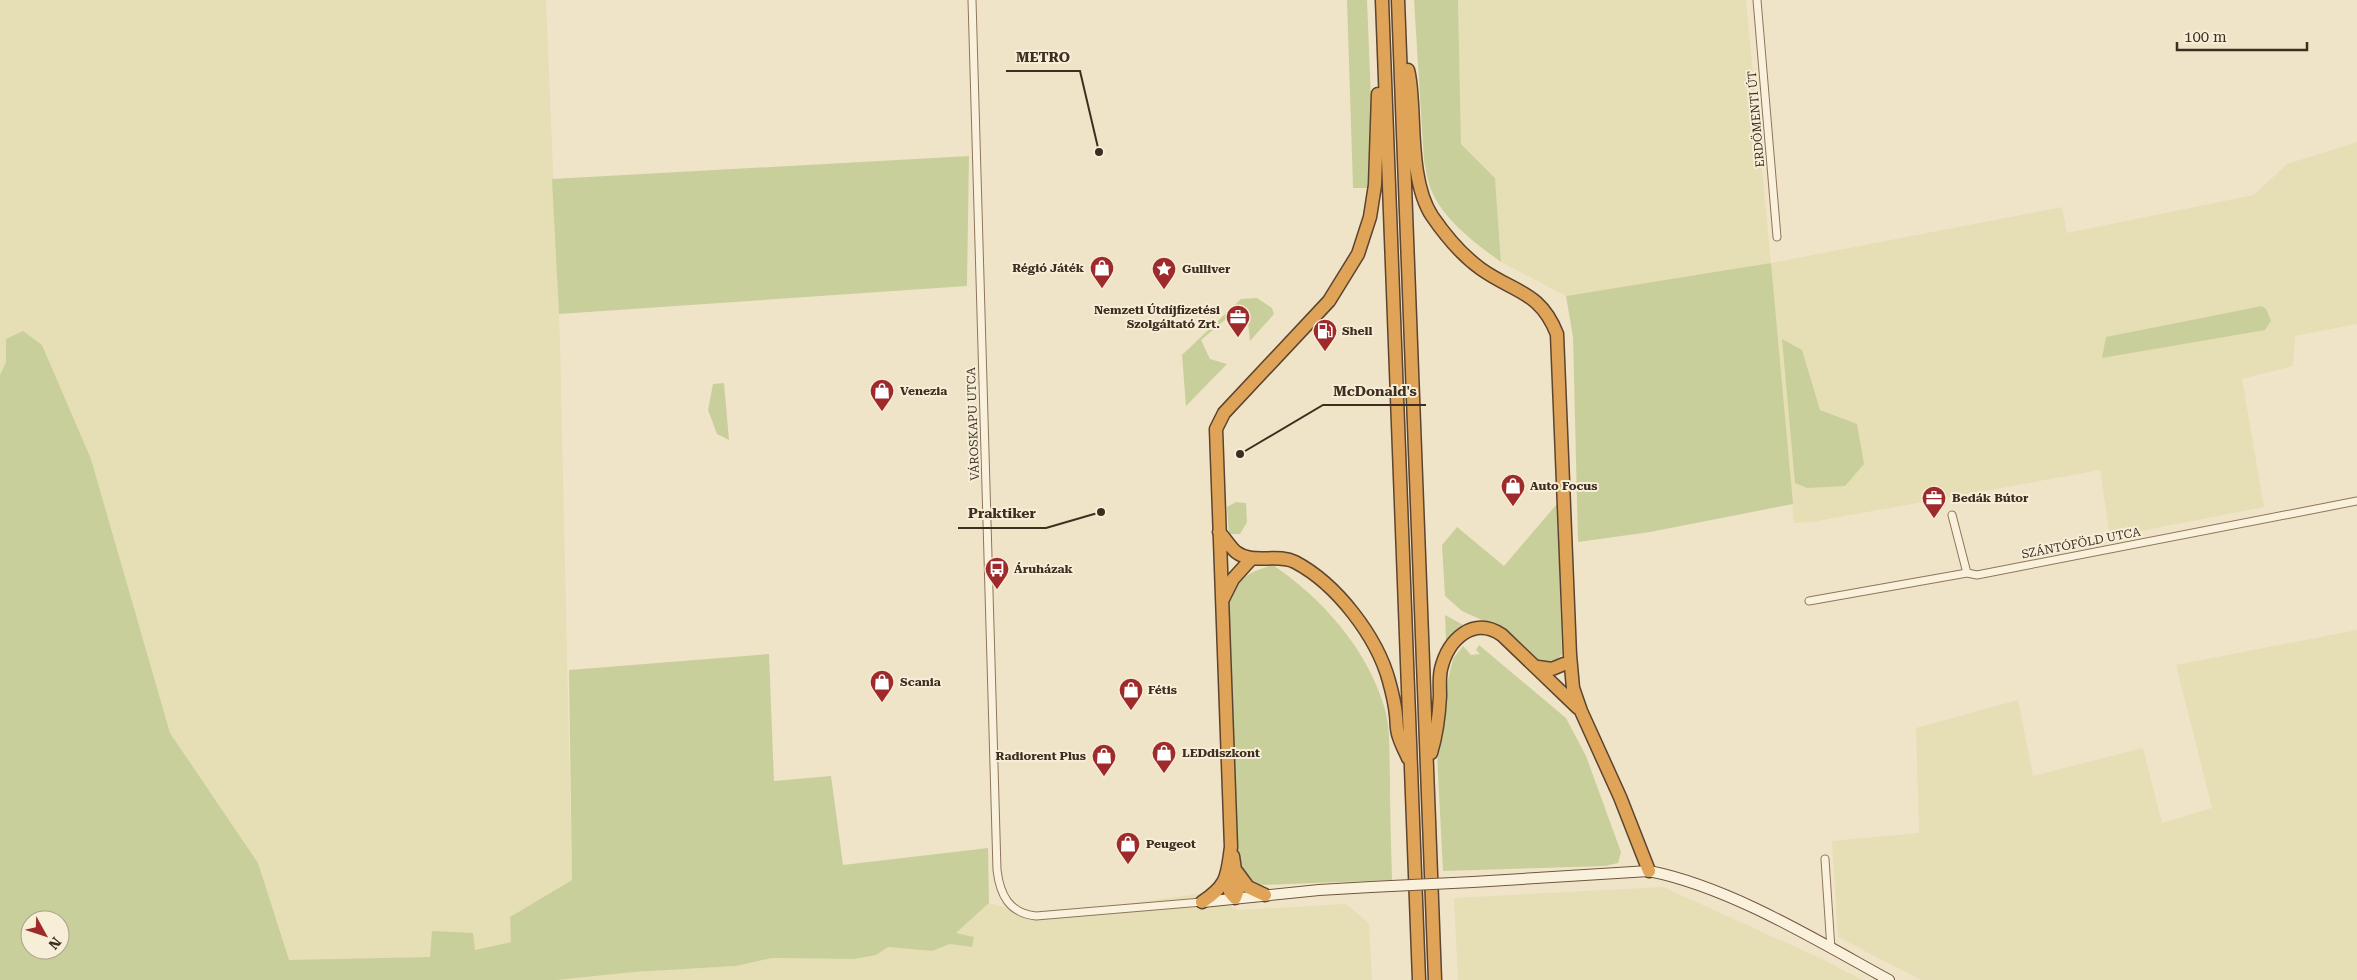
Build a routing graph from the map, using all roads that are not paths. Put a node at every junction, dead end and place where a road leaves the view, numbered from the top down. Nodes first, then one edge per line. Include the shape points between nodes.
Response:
1 (972, 0) edge
2 (1382, 0) edge
3 (1398, 0) edge
4 (1756, 0) edge
5 (1384, 32) junction
6 (1400, 43) junction
7 (1777, 236) dead end
8 (2357, 502) edge
9 (1952, 515) dead end
10 (1219, 532) junction
11 (1247, 559) junction
12 (1221, 562) junction
13 (1967, 573) junction
14 (1809, 601) dead end
15 (1222, 602) junction
16 (1567, 659) junction
17 (1538, 667) junction
18 (1562, 691) junction
19 (1581, 711) junction
20 (1428, 763) junction
21 (1411, 766) junction
22 (1825, 859) dead end
23 (1649, 871) junction
24 (1232, 874) junction
25 (1265, 895) junction
26 (1234, 898) junction
27 (1202, 902) junction
28 (1831, 949) junction
29 (1419, 980) edge
30 (1436, 980) edge
31 (1889, 980) edge

1 - 27 street, VÁROSKAPU UTCA via 997,870 1002,896 1019,912 1036,916
2 - 5 highway
3 - 6 highway
4 - 7 street, ERDŐMENTI ÚT
5 - 10 highway via 1378,70 1375,185 1370,217 1353,262 1335,293 1224,413 1217,425
5 - 21 highway
6 - 16 highway via 1410,75 1416,163 1431,214 1480,268 1543,307 1557,334
6 - 20 highway
8 - 13 street, SZÁNTÓFÖLD UTCA via 1977,574
9 - 13 street
10 - 11 highway via 1236,552
10 - 12 highway
11 - 12 highway via 1228,565
11 - 15 highway
11 - 21 highway via 1276,557 1297,564 1331,590 1367,631 1385,667 1399,738
12 - 15 highway
13 - 14 street, SZÁNTÓFÖLD UTCA
15 - 24 highway
16 - 17 highway via 1552,669
16 - 18 highway
16 - 19 highway
17 - 18 highway
17 - 20 highway via 1493,629 1470,630 1455,641 1441,670 1437,734
18 - 19 highway
19 - 23 highway
20 - 30 highway
21 - 29 highway
22 - 28 street
23 - 25 street, bridge
23 - 28 street via 1711,888
24 - 25 highway
24 - 26 highway via 1238,890
24 - 27 highway via 1219,890
25 - 26 street
26 - 27 street
28 - 31 street

